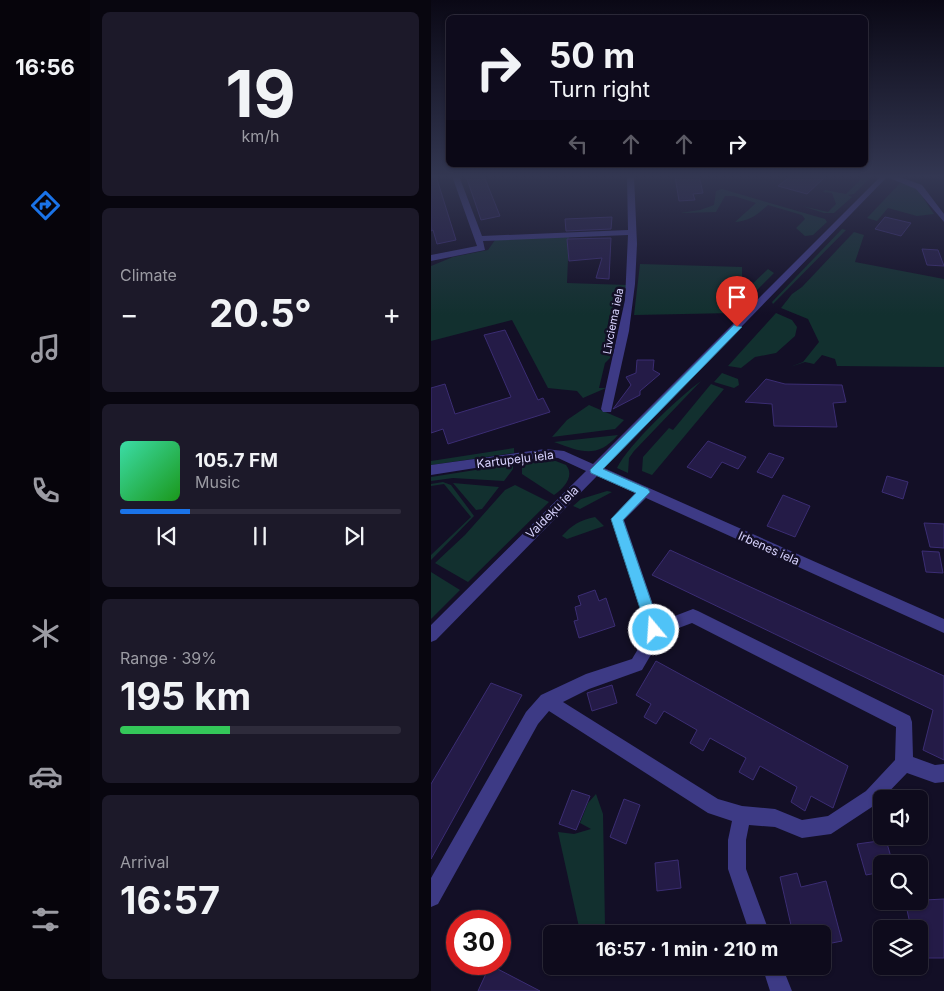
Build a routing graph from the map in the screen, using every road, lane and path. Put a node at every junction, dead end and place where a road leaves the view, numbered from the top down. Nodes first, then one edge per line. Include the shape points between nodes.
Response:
1 (471, 222) edge
2 (631, 222) edge
3 (839, 222) edge
4 (631, 232) junction
5 (477, 239) junction
6 (431, 258) edge
7 (607, 409) dead end
8 (431, 470) edge
9 (595, 470) junction
10 (644, 492) junction
11 (944, 626) edge
12 (654, 630) junction
13 (431, 635) edge
14 (547, 702) junction
15 (904, 763) junction
16 (944, 773) edge
17 (742, 815) junction
18 (431, 897) edge
19 (757, 925) edge
20 (775, 975) edge
21 (781, 991) edge

1 - 5 street
2 - 4 street, Līvciema iela
3 - 9 street, Valdeķu iela
4 - 5 street
4 - 7 street, Līvciema iela via 633,259 628,312
5 - 6 street via 482,248
8 - 9 street, Kartupeļu iela via 545,453 560,454
9 - 10 street, Irbenes iela
9 - 13 street, Valdeķu iela
10 - 11 street, Irbenes iela
10 - 12 street via 617,519
12 - 14 street via 637,665 586,682
12 - 15 street via 693,616 904,722
14 - 17 street via 714,807
14 - 18 street via 532,718
15 - 16 street via 935,774
15 - 17 street via 872,797 831,825 802,829 775,818
17 - 19 street via 737,840 737,869
20 - 21 street

